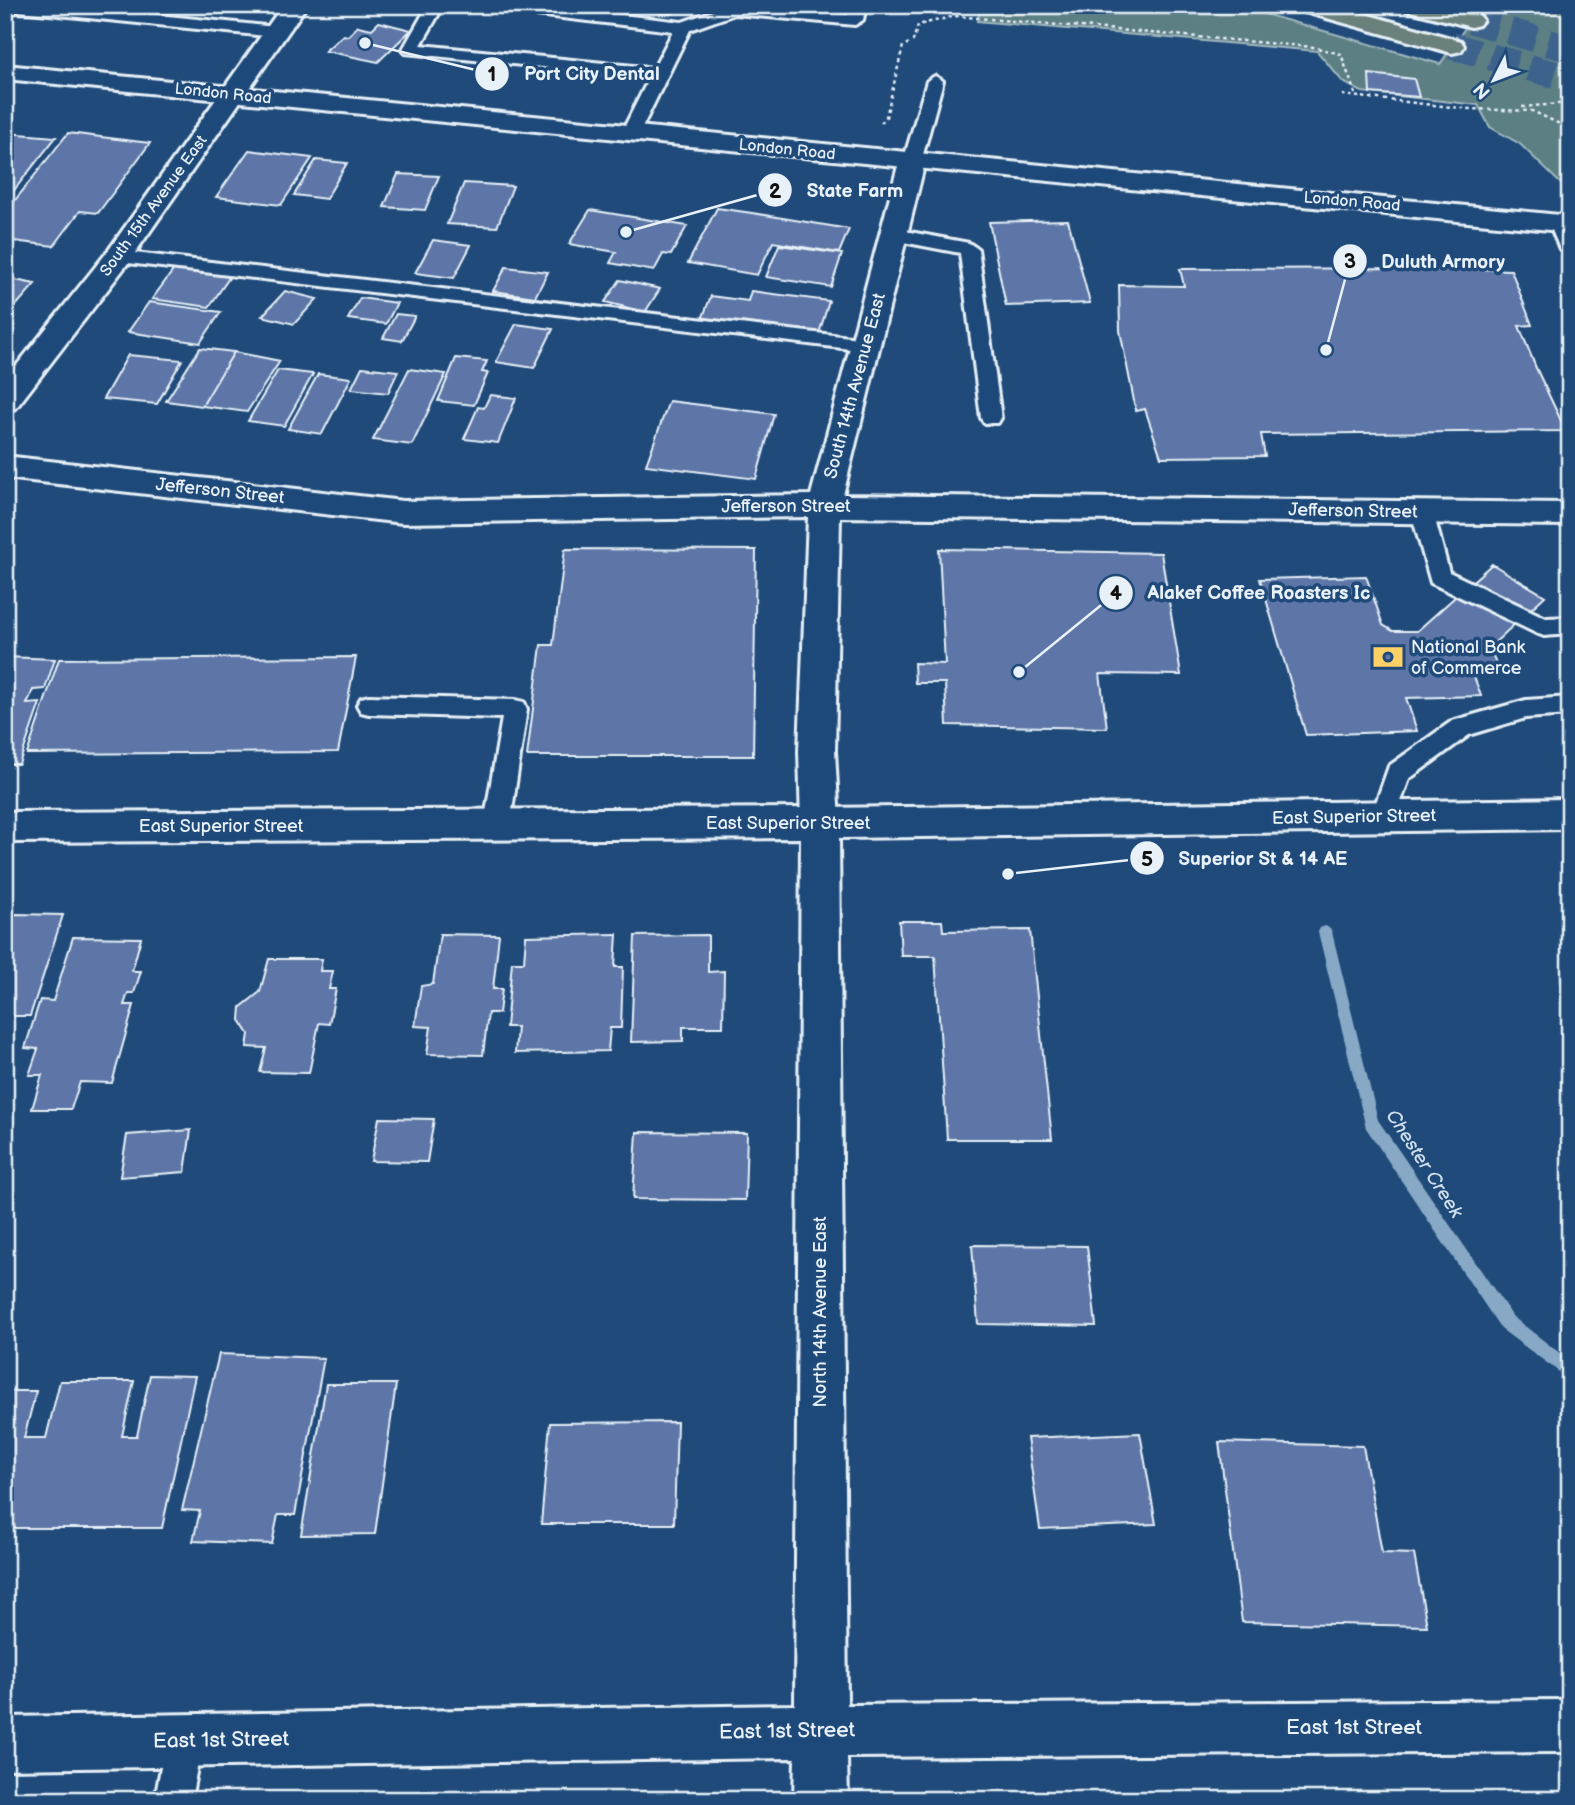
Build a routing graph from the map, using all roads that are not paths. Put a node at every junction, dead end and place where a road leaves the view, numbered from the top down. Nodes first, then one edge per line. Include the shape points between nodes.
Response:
1 (9, 5) edge
2 (224, 5) edge
3 (295, 5) edge
4 (436, 5) edge
5 (493, 5) edge
6 (858, 5) edge
7 (1306, 5) edge
8 (1414, 5) edge
9 (1471, 20) tunnel mouth
10 (209, 25) junction
11 (683, 27) junction
12 (276, 32) junction
13 (1452, 46) tunnel mouth
14 (5, 72) edge
15 (660, 74) junction
16 (935, 81) dead end
17 (233, 96) junction
18 (630, 134) junction
19 (912, 162) junction
20 (1567, 230) edge
21 (894, 235) junction
22 (118, 257) junction
23 (867, 345) junction
24 (5, 401) edge
25 (991, 418) dead end
26 (5, 467) edge
27 (824, 506) junction
28 (1422, 512) junction
29 (1570, 514) edge
30 (1570, 625) edge
31 (369, 705) dead end
32 (1570, 706) edge
33 (1570, 814) edge
34 (1384, 817) junction
35 (820, 823) junction
36 (497, 824) junction
37 (5, 827) edge
38 (1570, 1726) edge
39 (820, 1731) junction
40 (184, 1740) junction
41 (5, 1743) edge
42 (173, 1800) edge
43 (821, 1800) edge

1 - 10 lane
2 - 10 lane
3 - 12 street, South 15th Avenue East
4 - 15 lane via 411,49
5 - 11 lane
6 - 11 lane via 855,20 734,9
7 - 13 highway
8 - 9 highway
10 - 12 lane
11 - 15 lane
12 - 17 street, South 15th Avenue East
14 - 17 street, London Road
15 - 18 lane
16 - 19 lane
17 - 18 street, London Road
17 - 22 street, South 15th Avenue East
18 - 19 street, London Road
19 - 20 street, London Road
19 - 21 street, South 14th Avenue East
21 - 23 street, South 14th Avenue East
21 - 25 lane via 969,249
22 - 23 lane
22 - 24 street, South 15th Avenue East
23 - 27 street, South 14th Avenue East
26 - 27 street, Jefferson Street via 403,512
27 - 28 street, Jefferson Street
27 - 35 street, South 14th Avenue East via 817,751
28 - 29 street, Jefferson Street
28 - 30 lane via 1439,577 1544,627
31 - 36 lane via 515,709
32 - 34 lane via 1526,709 1461,728 1398,773
33 - 34 street, East Superior Street
34 - 35 street, East Superior Street
35 - 36 street, East Superior Street
35 - 39 street, North 14th Avenue East
36 - 37 street, East Superior Street
38 - 39 street, East 1st Street
39 - 40 street, East 1st Street
39 - 43 street, North 14th Avenue East
40 - 41 street, East 1st Street
40 - 42 lane

